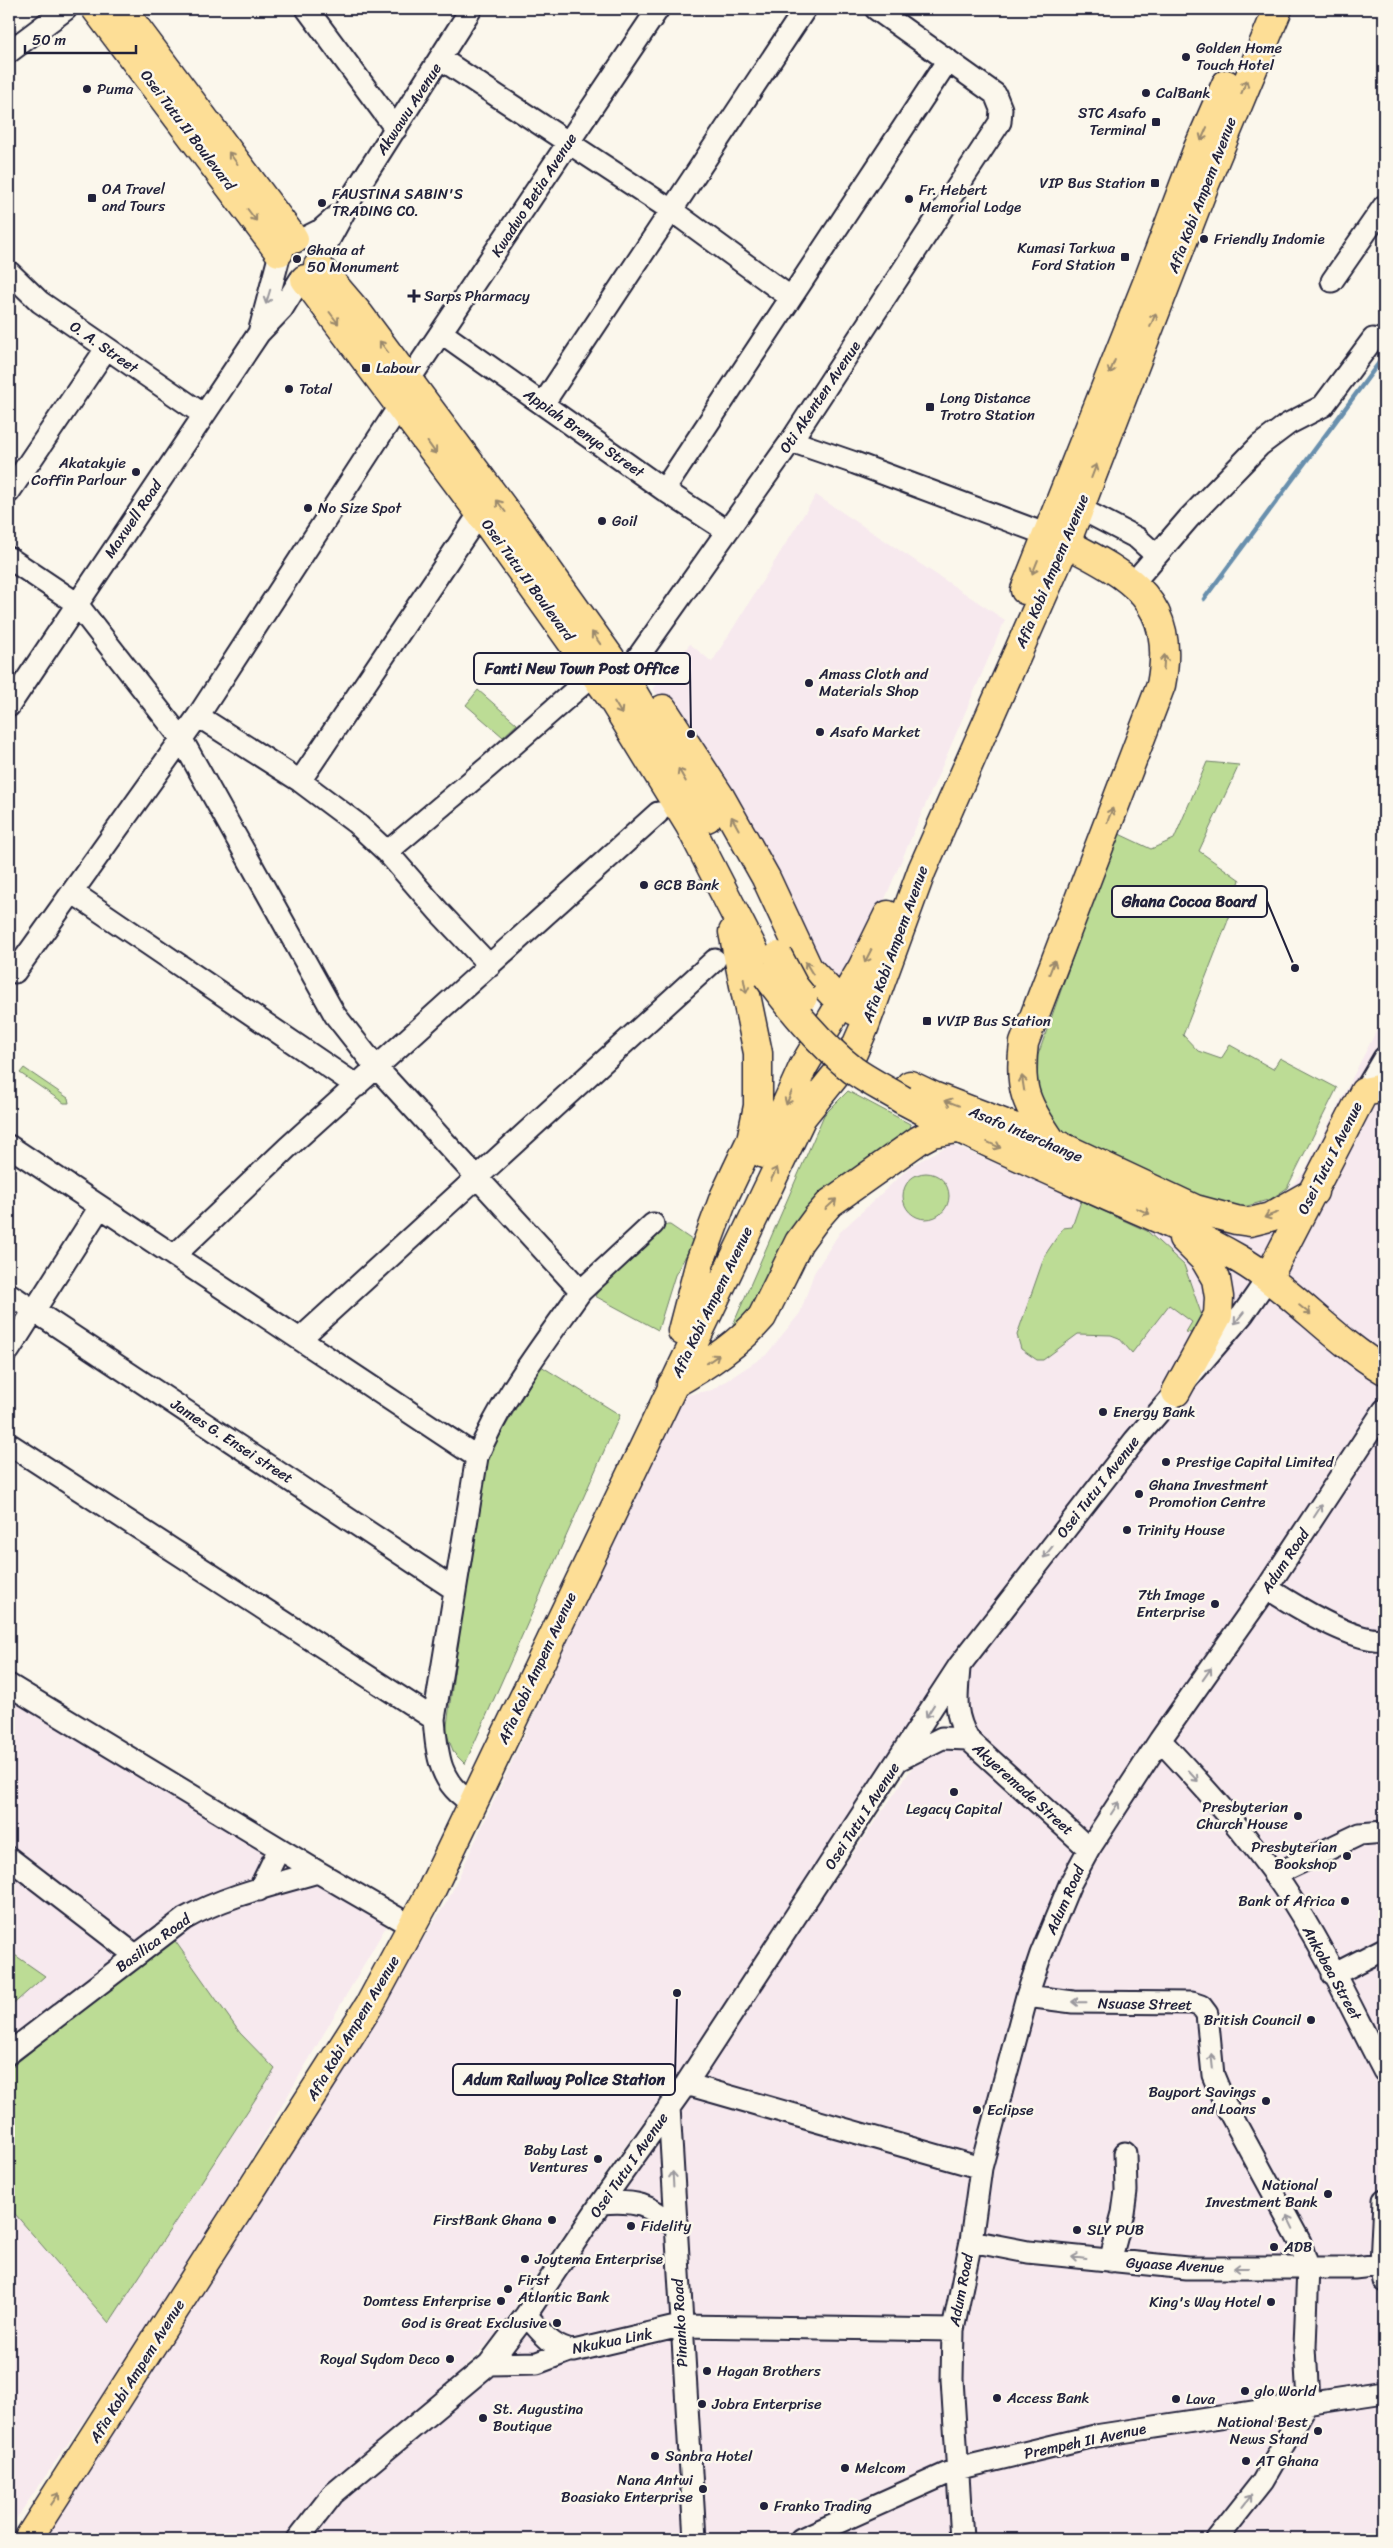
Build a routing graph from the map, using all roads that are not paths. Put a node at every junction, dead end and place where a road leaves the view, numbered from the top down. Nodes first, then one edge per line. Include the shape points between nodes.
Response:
1 (66, 9) edge
2 (96, 9) edge
3 (122, 9) edge
4 (307, 9) edge
5 (472, 9) edge
6 (658, 9) edge
7 (805, 9) edge
8 (876, 9) edge
9 (1258, 9) edge
10 (1278, 9) edge
11 (9, 52) edge
12 (441, 59) junction
13 (948, 60) junction
14 (396, 129) junction
15 (568, 141) junction
16 (1384, 206) edge
17 (671, 210) junction
18 (299, 259) junction
19 (9, 272) edge
20 (1332, 281) dead end
21 (790, 297) junction
22 (259, 333) junction
23 (442, 333) junction
24 (1373, 339) dead end
25 (106, 349) junction
26 (404, 393) junction
27 (543, 404) junction
28 (204, 415) junction
29 (791, 441) junction
30 (664, 490) junction
31 (9, 492) edge
32 (1079, 508) junction
33 (480, 513) junction
34 (727, 531) junction
35 (1057, 539) junction
36 (1156, 555) junction
37 (9, 558) edge
38 (1133, 583) junction
39 (76, 603) junction
40 (595, 673) junction
41 (628, 683) junction
42 (9, 706) edge
43 (198, 716) junction
44 (180, 738) junction
45 (300, 781) junction
46 (658, 813) dead end
47 (698, 822) junction
48 (387, 852) junction
49 (722, 888) junction
50 (72, 892) junction
51 (715, 960) dead end
52 (490, 966) junction
53 (773, 966) junction
54 (15, 972) dead end
55 (840, 1002) junction
56 (864, 1028) junction
57 (1384, 1058) edge
58 (376, 1067) junction
59 (357, 1086) junction
60 (1374, 1090) edge
61 (958, 1130) junction
62 (1052, 1142) junction
63 (9, 1146) edge
64 (477, 1176) junction
65 (1104, 1181) junction
66 (1314, 1192) junction
67 (100, 1207) junction
68 (1168, 1222) junction
69 (653, 1224) dead end
70 (175, 1255) junction
71 (1268, 1278) junction
72 (581, 1291) junction
73 (9, 1294) edge
74 (34, 1311) junction
75 (682, 1331) junction
76 (301, 1338) junction
77 (9, 1350) edge
78 (1384, 1370) edge
79 (672, 1385) junction
80 (1176, 1392) junction
81 (1384, 1410) edge
82 (9, 1444) edge
83 (476, 1457) junction
84 (1267, 1588) junction
85 (454, 1589) junction
86 (1384, 1639) edge
87 (959, 1666) junction
88 (9, 1685) edge
89 (434, 1719) junction
90 (968, 1738) junction
91 (1160, 1740) junction
92 (900, 1759) junction
93 (467, 1800) junction
94 (1384, 1832) edge
95 (279, 1849) junction
96 (1089, 1849) junction
97 (9, 1858) edge
98 (318, 1872) junction
99 (1274, 1875) junction
100 (259, 1890) junction
101 (406, 1923) junction
102 (1384, 1949) edge
103 (135, 1955) junction
104 (1334, 1975) junction
105 (1027, 1996) junction
106 (9, 2053) edge
107 (1384, 2071) edge
108 (686, 2084) junction
109 (669, 2107) junction
110 (1125, 2153) dead end
111 (981, 2168) junction
112 (1384, 2200) edge
113 (601, 2203) junction
114 (675, 2227) junction
115 (971, 2241) junction
116 (1110, 2262) junction
117 (1308, 2268) junction
118 (1382, 2273) edge
119 (526, 2316) junction
120 (680, 2326) junction
121 (952, 2330) junction
122 (569, 2351) junction
123 (488, 2364) junction
124 (1384, 2392) edge
125 (1308, 2402) junction
126 (957, 2469) junction
127 (9, 2535) edge
128 (28, 2539) edge
129 (298, 2539) edge
130 (694, 2539) edge
131 (801, 2539) edge
132 (962, 2539) edge
133 (1217, 2539) edge

1 - 11 street
2 -> 18 main road, Osei Tutu II Boulevard
18 -> 3 main road, Osei Tutu II Boulevard
4 - 14 street
5 - 12 street, Akwawu Avenue
6 - 15 street, Kwadwo Betia Avenue
7 - 17 street
8 - 13 street
9 -> 35 main road, Afia Kobi Ampem Avenue via 1191,165
32 -> 10 main road, Afia Kobi Ampem Avenue via 1205,184
12 - 14 street, Akwawu Avenue
12 - 15 street
13 - 21 street
13 - 29 street, Oti Akenten Avenue via 995,94 1001,109 1000,122
14 - 18 street, Akwawu Avenue via 344,209
15 - 17 street
15 - 23 street, Kwadwo Betia Avenue
16 - 20 street
17 - 21 street
17 - 27 street
18 -> 22 street, Maxwell Road
18 - 22 street, Maxwell Road via 282,309
18 - 26 main road, Osei Tutu II Boulevard
19 - 25 street, O. A. Street via 40,302
21 - 30 street
22 - 28 street, Maxwell Road
23 - 26 street, Kwadwo Betia Avenue
23 - 27 street, Appiah Brenya Street
24 - 36 street via 1323,406 1288,424 1260,445
25 - 28 street, O. A. Street
25 - 31 street
26 -> 33 main road, Osei Tutu II Boulevard
41 -> 26 main road, Osei Tutu II Boulevard
26 - 43 street, Kwadwo Betia Avenue
27 - 30 street, Appiah Brenya Street
28 - 39 street, Maxwell Road
29 - 34 street, Oti Akenten Avenue
29 - 35 street
30 - 34 street, Appiah Brenya Street
32 - 35 main road, Afia Kobi Ampem Avenue
32 - 36 street via 1137,538
33 - 40 main road, Osei Tutu II Boulevard
33 - 45 street
34 - 41 street, Oti Akenten Avenue
35 - 38 main road via 1111,566
35 -> 55 main road, Afia Kobi Ampem Avenue via 883,926
35 - 56 main road, Afia Kobi Ampem Avenue via 922,870
36 - 38 street
37 - 39 street
62 -> 38 main road via 1029,1107 1022,1086 1024,1043 1161,684 1165,662 1158,618 1150,600
39 - 42 street, Maxwell Road
39 - 44 street
40 -> 47 main road, Osei Tutu II Boulevard
40 - 48 street
47 -> 41 main road, Osei Tutu II Boulevard
55 -> 41 main road via 808,968 757,862 721,798 663,708
43 - 44 street, Kwadwo Betia Avenue
43 - 45 street
44 - 50 street, Kwadwo Betia Avenue
44 - 58 street via 335,1015
45 - 48 street via 330,801
46 - 52 street
47 - 49 main road, Osei Tutu II Boulevard
47 - 53 main road, Osei Tutu II Boulevard
48 - 52 street
49 - 53 main road, Osei Tutu II Boulevard
49 -> 75 main road via 758,1053 758,1106 755,1125 700,1262
50 - 54 street, Kwadwo Betia Avenue
50 - 59 street
51 - 64 street
52 - 58 street
53 - 61 main road, Asafo Interchange, bridge via 794,1013 821,1043 855,1071
62 -> 53 main road, Asafo Interchange, bridge via 933,1096 886,1070 816,1013
55 - 56 main road via 856,1012
55 -> 75 main road, Afia Kobi Ampem Avenue via 803,1067
79 -> 56 main road, Afia Kobi Ampem Avenue via 802,1117 852,1055
57 - 60 street, Osei Tutu I Avenue
58 - 59 street
58 - 64 street
59 - 70 street
60 - 66 main road, Osei Tutu I Avenue
61 -> 65 main road, Asafo Interchange
79 -> 61 main road via 721,1353 762,1317 799,1242 830,1204 919,1140 932,1133
62 - 65 main road, Asafo Interchange
63 - 67 street
64 - 72 street
64 - 76 street
66 -> 65 main road, Asafo Interchange via 1270,1217 1250,1222
65 -> 68 main road, Asafo Interchange
66 - 71 main road, Osei Tutu I Avenue
67 - 70 street
67 - 74 street
68 - 71 main road, Asafo Interchange
68 - 80 main road via 1205,1260 1216,1279 1219,1297 1218,1315
69 - 72 street
70 - 76 street
71 -> 78 main road, Asafo Interchange
71 -> 80 street, Osei Tutu I Avenue
72 - 83 street via 518,1380
73 - 74 street, James G. Ensei street
74 - 77 street
74 - 85 street, James G. Ensei street
75 - 93 main road, Afia Kobi Ampem Avenue via 639,1416
76 - 83 street
79 - 93 main road, Afia Kobi Ampem Avenue
80 -> 87 street, Osei Tutu I Avenue
84 -> 81 street, Adum Road
82 - 89 street
83 - 85 street
84 - 86 street via 1305,1611 1358,1635
91 -> 84 street, Adum Road
85 - 89 street
87 - 90 street, Akyeremade Street via 958,1722
87 -> 92 street, Osei Tutu I Avenue
88 - 95 street
89 - 93 street via 439,1765 448,1782
90 - 92 street via 942,1738
90 - 96 street, Akyeremade Street
96 -> 91 street, Adum Road
91 -> 99 street, Ankobea Street via 1231,1816
92 - 108 street, Osei Tutu I Avenue
93 - 101 main road, Afia Kobi Ampem Avenue via 433,1857
94 - 99 street via 1360,1834
95 - 98 street
95 - 100 street
96 - 105 street, Adum Road via 1070,1884
97 - 103 street
98 - 100 street, Basilica Road
98 - 101 street
99 - 104 street, Ankobea Street
100 - 103 street, Basilica Road via 199,1911
101 - 127 main road, Afia Kobi Ampem Avenue via 376,1964
128 -> 101 main road, Afia Kobi Ampem Avenue via 365,2012
102 - 104 street
103 - 106 street, Basilica Road
104 - 107 street, Ankobea Street
105 - 111 street, Adum Road
117 -> 105 street, Nsuase Street via 1300,2242 1225,2104 1213,2075 1207,2014 1201,2006 1192,2003 1073,2002
108 - 109 street, Osei Tutu I Avenue
108 - 111 street
109 - 113 street, Osei Tutu I Avenue
114 -> 109 street, Pinanko Road
110 - 116 street via 1126,2192
111 - 115 street, Adum Road
112 - 118 street
113 - 114 street via 639,2203 659,2212
113 - 119 street, Osei Tutu I Avenue
114 - 120 street, Pinanko Road
116 -> 115 street, Gyaase Avenue
115 - 121 street, Adum Road
117 -> 116 street, Gyaase Avenue via 1187,2268
117 - 118 street, Gyaase Avenue via 1354,2268
117 - 125 street, Nsuase Street via 1305,2347
119 - 122 street, Nkukua Link via 553,2344
119 - 123 street, Osei Tutu I Avenue
120 - 121 street, Nkukua Link
120 - 122 street, Nkukua Link
120 - 130 street, Pinanko Road
121 - 126 street, Adum Road
122 - 123 street via 536,2363
123 - 129 street, Osei Tutu I Avenue via 333,2494
124 - 125 street, Prempeh II Avenue
125 - 126 street, Prempeh II Avenue via 1095,2436
133 -> 125 street via 1262,2482
126 - 131 street, Prempeh II Avenue
126 - 132 street, Adum Road

